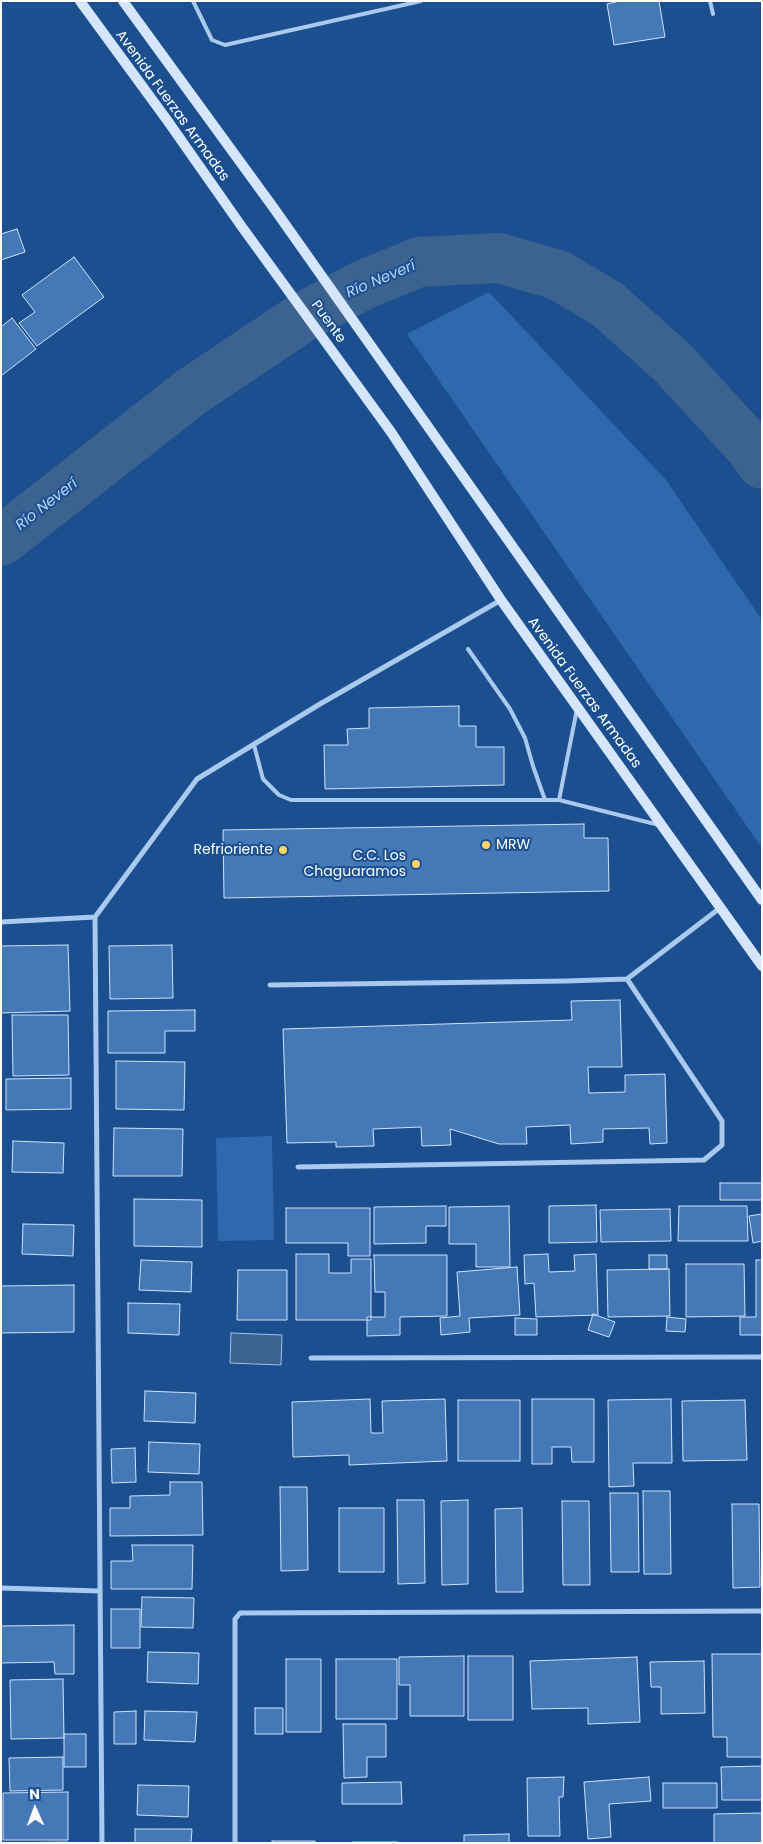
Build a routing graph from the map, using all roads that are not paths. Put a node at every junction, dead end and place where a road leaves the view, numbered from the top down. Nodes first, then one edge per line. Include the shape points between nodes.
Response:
1 (80, 1) edge
2 (123, 1) edge
3 (193, 1) edge
4 (421, 1) edge
5 (710, 1) edge
6 (712, 14) dead end
7 (273, 207) joint
8 (242, 228) joint
9 (413, 405) joint
10 (391, 432) joint
11 (500, 600) junction
12 (468, 649) dead end
13 (577, 708) junction
14 (254, 745) junction
15 (545, 800) junction
16 (559, 800) junction
17 (662, 826) junction
18 (762, 900) edge
19 (720, 908) junction
20 (95, 917) junction
21 (1, 922) edge
22 (762, 966) edge
23 (627, 979) junction
24 (270, 985) dead end
25 (298, 1167) dead end
26 (762, 1356) edge
27 (311, 1358) dead end
28 (1, 1588) edge
29 (99, 1591) junction
30 (762, 1612) edge
31 (102, 1843) edge
32 (236, 1843) edge

1 - 8 street, Avenida Fuerzas Armadas
2 - 7 street, Avenida Fuerzas Armadas
3 - 4 lane via 212,40 225,45
5 - 6 lane
7 - 9 street, Puente
8 - 10 street, Puente
9 - 18 street, Avenida Fuerzas Armadas
10 - 11 street, Avenida Fuerzas Armadas
11 - 13 street, Avenida Fuerzas Armadas
11 - 14 street
12 - 15 lane via 510,708 525,738
13 - 16 lane
13 - 17 street, Avenida Fuerzas Armadas
14 - 15 lane via 263,779 278,795 292,800
14 - 20 street via 197,779
15 - 16 lane
16 - 17 lane
17 - 19 street, Avenida Fuerzas Armadas
19 - 22 street, Avenida Fuerzas Armadas
19 - 23 street
20 - 21 street
20 - 29 street
23 - 24 street
23 - 25 street via 722,1121 722,1145 704,1160
26 - 27 street
28 - 29 street
29 - 31 street
30 - 32 street via 240,1613 235,1619

